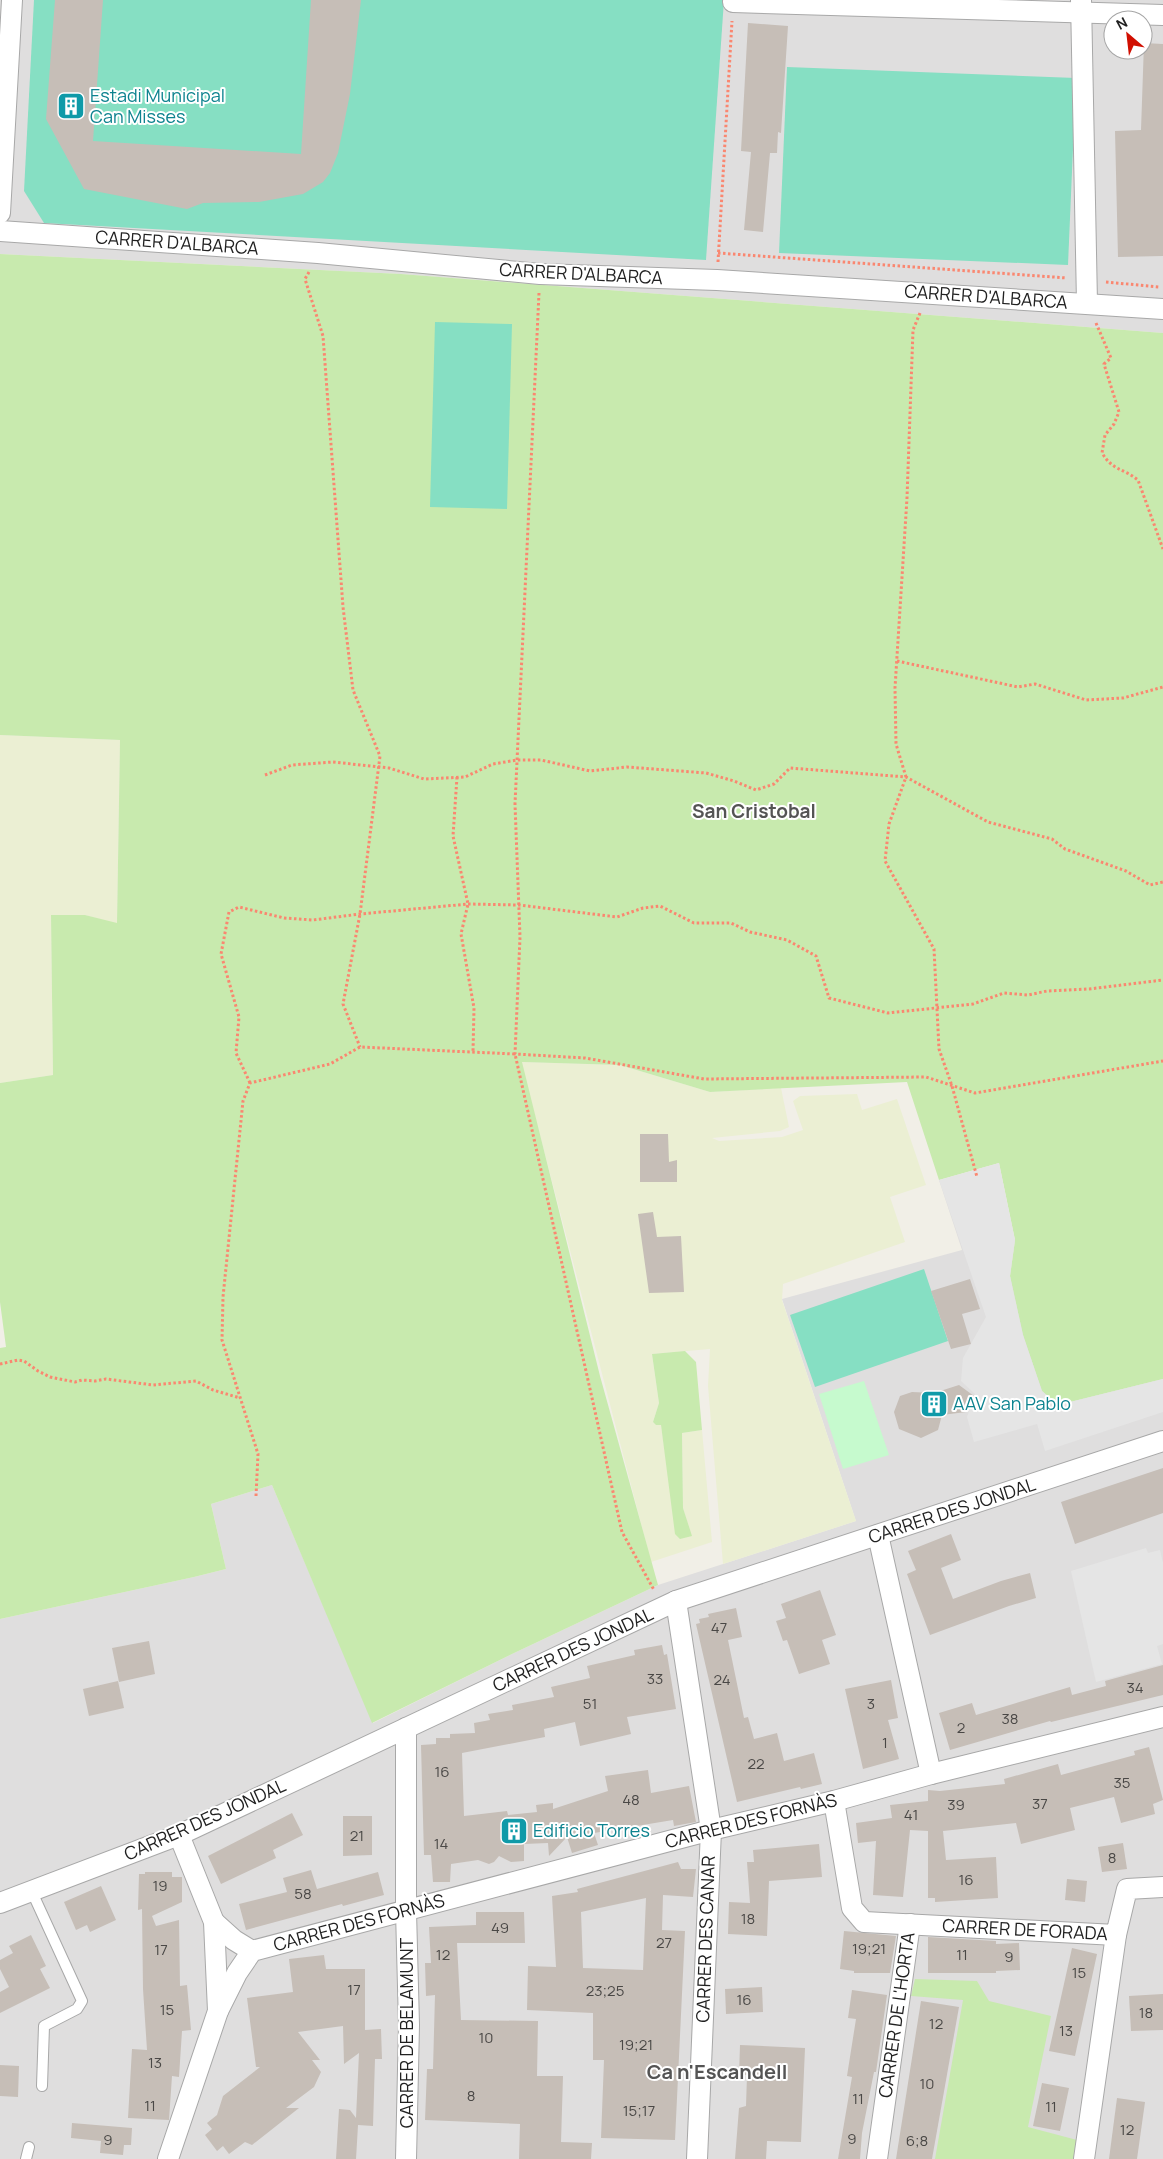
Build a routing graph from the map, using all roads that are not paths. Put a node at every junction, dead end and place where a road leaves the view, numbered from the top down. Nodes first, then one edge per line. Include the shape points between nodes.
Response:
1 (12, 0) edge
2 (733, 2) road end
3 (1081, 7) edge
4 (1163, 16) edge
5 (0, 212) edge
6 (0, 231) edge
7 (1087, 303) junction
8 (1163, 309) edge
9 (1163, 1441) edge
10 (878, 1535) junction
11 (670, 1604) junction
12 (1163, 1717) edge
13 (406, 1728) junction
14 (931, 1774) junction
15 (834, 1801) junction
16 (711, 1830) junction
17 (179, 1835) junction
18 (1163, 1887) edge
19 (32, 1892) junction
20 (0, 1903) edge
21 (406, 1911) junction
22 (214, 1922) junction
23 (910, 1924) junction
24 (1116, 1935) junction
25 (252, 1951) junction
26 (218, 2011) junction
27 (42, 2086) dead end
28 (30, 2147) dead end
29 (26, 2159) edge
30 (168, 2159) edge
31 (406, 2159) edge
32 (697, 2159) edge
33 (877, 2159) edge
34 (1084, 2159) edge

1 - 5 street
2 - 3 street
3 - 4 street
3 - 7 street
6 - 7 street, CARRER D'ALBARCA via 318,253 540,274 717,280
7 - 8 street, CARRER D'ALBARCA
9 - 10 street, CARRER DES JONDAL
10 - 11 street, CARRER DES JONDAL
10 - 14 street
11 - 13 street, CARRER DES JONDAL
11 - 16 street, CARRER DES CANAR
12 - 14 street, CARRER DES FORNÀS
13 - 17 street, CARRER DES JONDAL
13 - 21 street, CARRER DE BELAMUNT
14 - 15 street, CARRER DES FORNÀS
15 - 16 street, CARRER DES FORNÀS
15 - 23 street, CARRER DE L'HORTA via 852,1908 864,1922
16 - 21 street, CARRER DES FORNÀS
16 - 32 street, CARRER DES CANAR
17 - 19 street, CARRER DES JONDAL
17 - 22 street
18 - 24 street, CARRER DE FORADA via 1127,1889
19 - 20 street, CARRER DES JONDAL
19 - 27 lane via 82,2001 77,2009 44,2026
21 - 25 street, CARRER DES FORNÀS
21 - 31 street, CARRER DE BELAMUNT via 409,2025
22 - 25 street, CARRER DES FORNÀS
22 - 26 street
23 - 24 street, CARRER DE FORADA
23 - 33 street, CARRER DE L'HORTA
24 - 34 street
25 - 26 street, CARRER DES FORNÀS via 237,1972
26 - 30 street
28 - 29 lane

